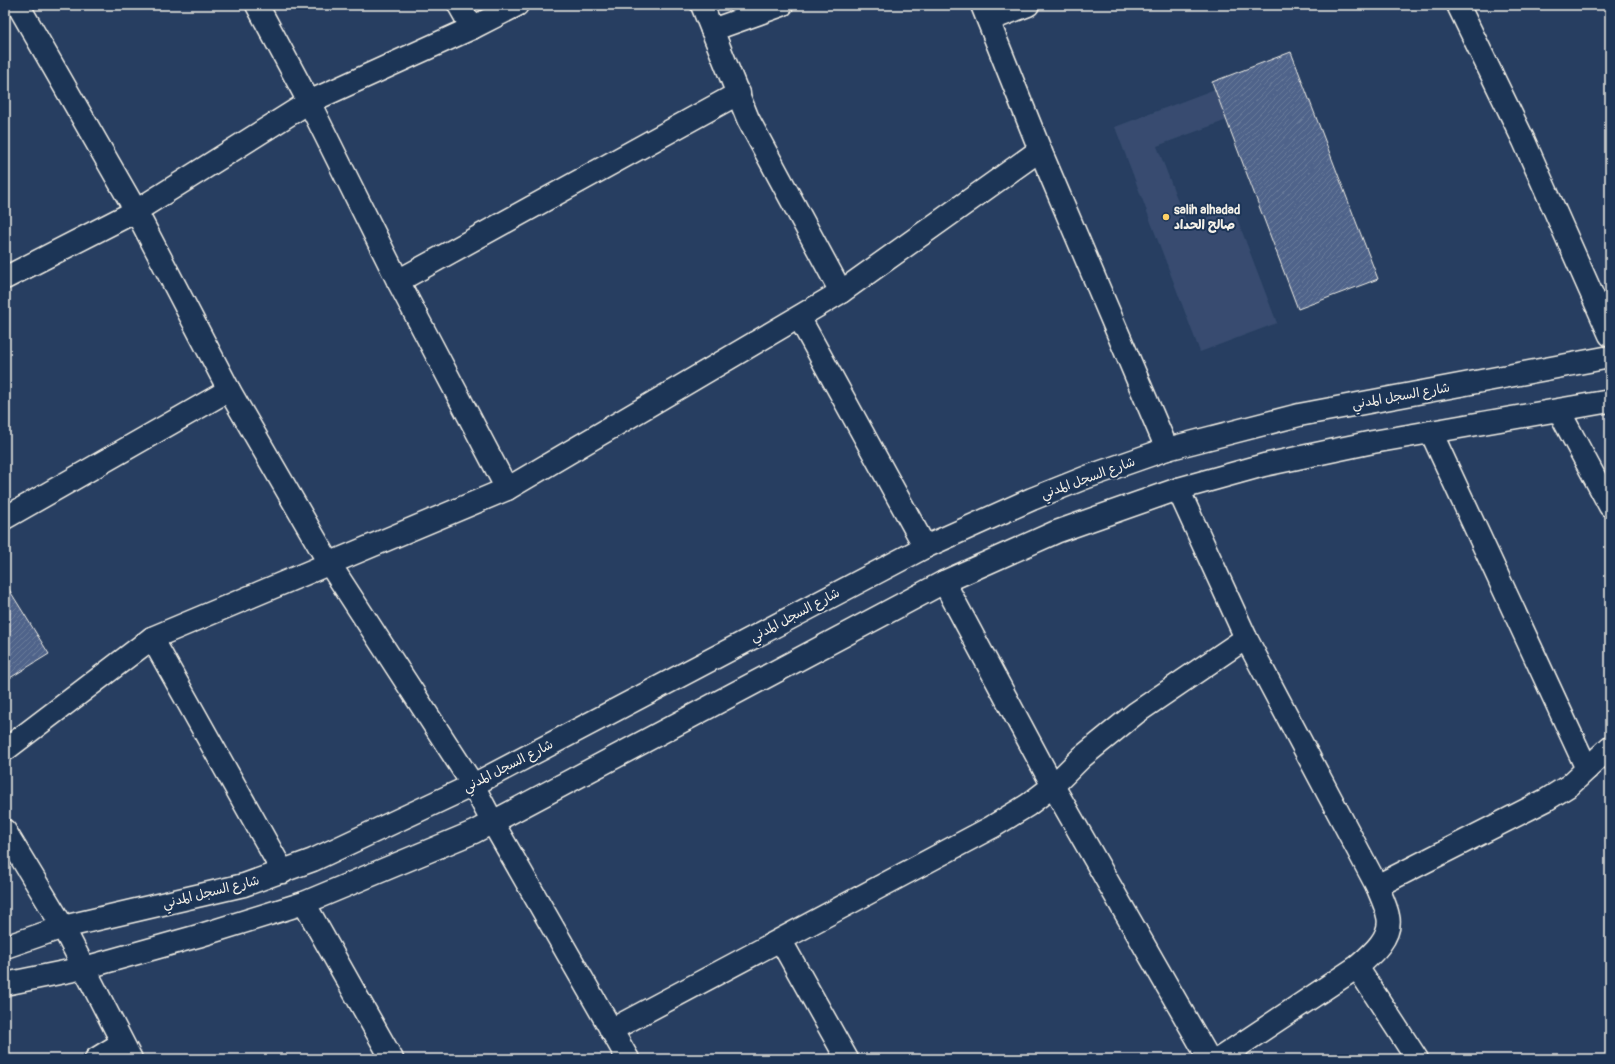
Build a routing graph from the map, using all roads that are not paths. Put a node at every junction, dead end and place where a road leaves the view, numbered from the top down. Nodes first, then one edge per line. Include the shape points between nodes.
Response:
1 (18, 5) edge
2 (257, 5) edge
3 (459, 5) edge
4 (517, 5) edge
5 (702, 5) edge
6 (782, 5) edge
7 (1028, 5) edge
8 (1458, 5) edge
9 (986, 12) edge
10 (472, 28) junction
11 (712, 30) junction
12 (739, 93) junction
13 (309, 102) junction
14 (1040, 150) junction
15 (136, 210) junction
16 (5, 278) edge
17 (398, 281) junction
18 (841, 292) junction
19 (800, 318) junction
20 (1610, 335) edge
21 (1610, 357) edge
22 (229, 390) junction
23 (1610, 401) edge
24 (1559, 411) junction
25 (1432, 432) junction
26 (1167, 449) junction
27 (507, 489) junction
28 (1178, 489) junction
29 (1610, 506) edge
30 (5, 518) edge
31 (925, 547) junction
32 (330, 563) junction
33 (944, 582) junction
34 (152, 638) junction
35 (1246, 638) junction
36 (1610, 747) edge
37 (5, 750) edge
38 (1587, 769) junction
39 (473, 785) junction
40 (1053, 786) junction
41 (493, 823) junction
42 (5, 832) edge
43 (283, 872) junction
44 (1377, 886) junction
45 (304, 903) junction
46 (63, 927) junction
47 (781, 941) junction
48 (5, 947) edge
49 (1357, 967) junction
50 (84, 968) junction
51 (5, 984) edge
52 (611, 1030) junction
53 (126, 1051) edge
54 (96, 1059) edge
55 (392, 1059) edge
56 (628, 1059) edge
57 (847, 1059) edge
58 (1209, 1059) edge
59 (1220, 1059) edge
60 (1417, 1059) edge

1 - 15 street
2 - 13 street
3 - 10 street
4 - 10 street
5 - 11 street
6 - 11 street
7 - 9 street
8 - 20 street via 1524,141
9 - 14 street
10 - 13 street
11 - 12 street
12 - 17 street
12 - 18 street via 748,119
13 - 15 street
13 - 17 street
14 - 18 street
14 - 26 street
15 - 16 street
15 - 22 street
17 - 27 street
18 - 19 street
19 - 27 street
19 - 31 street
21 - 26 street, شارع السجل المدني via 1330,408
22 - 30 street
22 - 32 street
23 - 24 street
24 - 25 street
24 - 29 street
25 - 28 street via 1264,465
25 - 38 street
26 - 31 street, شارع السجل المدني via 1073,482
27 - 32 street
28 - 33 street via 1056,532
28 - 35 street
31 - 39 street, شارع السجل المدني
32 - 34 street
32 - 39 street
33 - 40 street
33 - 41 street
34 - 37 street
34 - 43 street
35 - 40 street via 1136,713 1082,757
35 - 44 street
36 - 38 street
38 - 44 street via 1546,800
39 - 41 street
39 - 43 street, شارع السجل المدني
40 - 47 street via 992,827
40 - 58 street
41 - 45 street
41 - 52 street
42 - 46 street
43 - 46 street, شارع السجل المدني via 200,896
44 - 49 street via 1389,917 1388,928 1374,952
45 - 50 street
45 - 55 street
46 - 48 street, شارع السجل المدني
46 - 50 street
47 - 52 street
47 - 57 street
49 - 59 street
49 - 60 street
50 - 51 street
50 - 53 street
52 - 56 street
53 - 54 street

